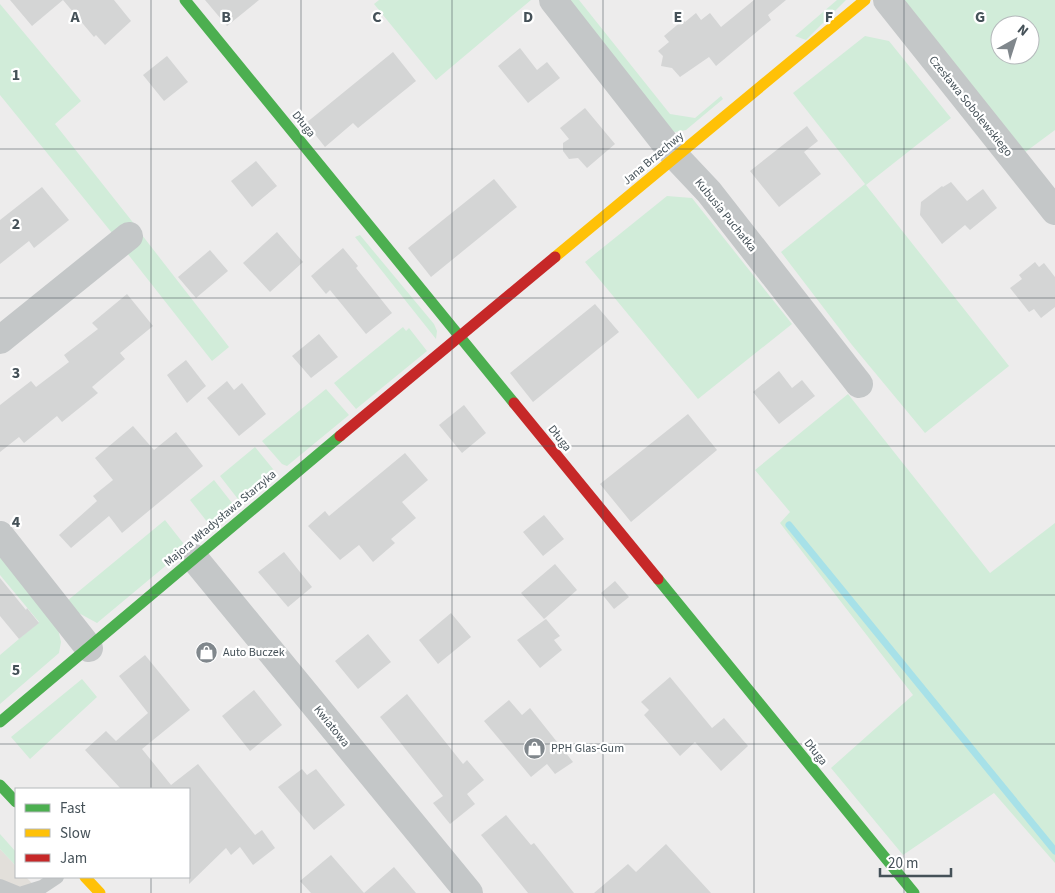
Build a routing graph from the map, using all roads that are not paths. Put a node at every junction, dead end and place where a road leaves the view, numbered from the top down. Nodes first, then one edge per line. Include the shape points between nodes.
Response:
1 (185, 0) edge
2 (553, 0) edge
3 (865, 0) edge
4 (887, 0) edge
5 (676, 157) junction
6 (1055, 211) edge
7 (129, 236) dead end
8 (459, 336) junction
9 (0, 340) edge
10 (859, 384) dead end
11 (0, 535) edge
12 (194, 558) junction
13 (89, 648) junction
14 (0, 722) edge
15 (0, 785) edge
16 (15, 801) edge
17 (56, 878) edge
18 (86, 878) edge
19 (0, 886) edge
20 (17, 893) edge
21 (23, 893) edge
22 (100, 893) edge
23 (469, 893) edge
24 (914, 893) edge

1 - 8 street, Długa
2 - 5 street, Kubusia Puchatka
3 - 5 street, Jana Brzechwy
4 - 6 street, Czesława Sobolewskiego
5 - 8 street, Jana Brzechwy
5 - 10 street, Kubusia Puchatka via 709,192
7 - 9 street
8 - 12 street, Majora Władysława Starzyka
8 - 24 street, Długa
11 - 13 street
12 - 13 street, Majora Władysława Starzyka
12 - 23 street, Kwiatowa
13 - 14 street, Majora Władysława Starzyka
15 - 16 street
17 - 21 lane via 42,888
18 - 22 street
19 - 20 lane

